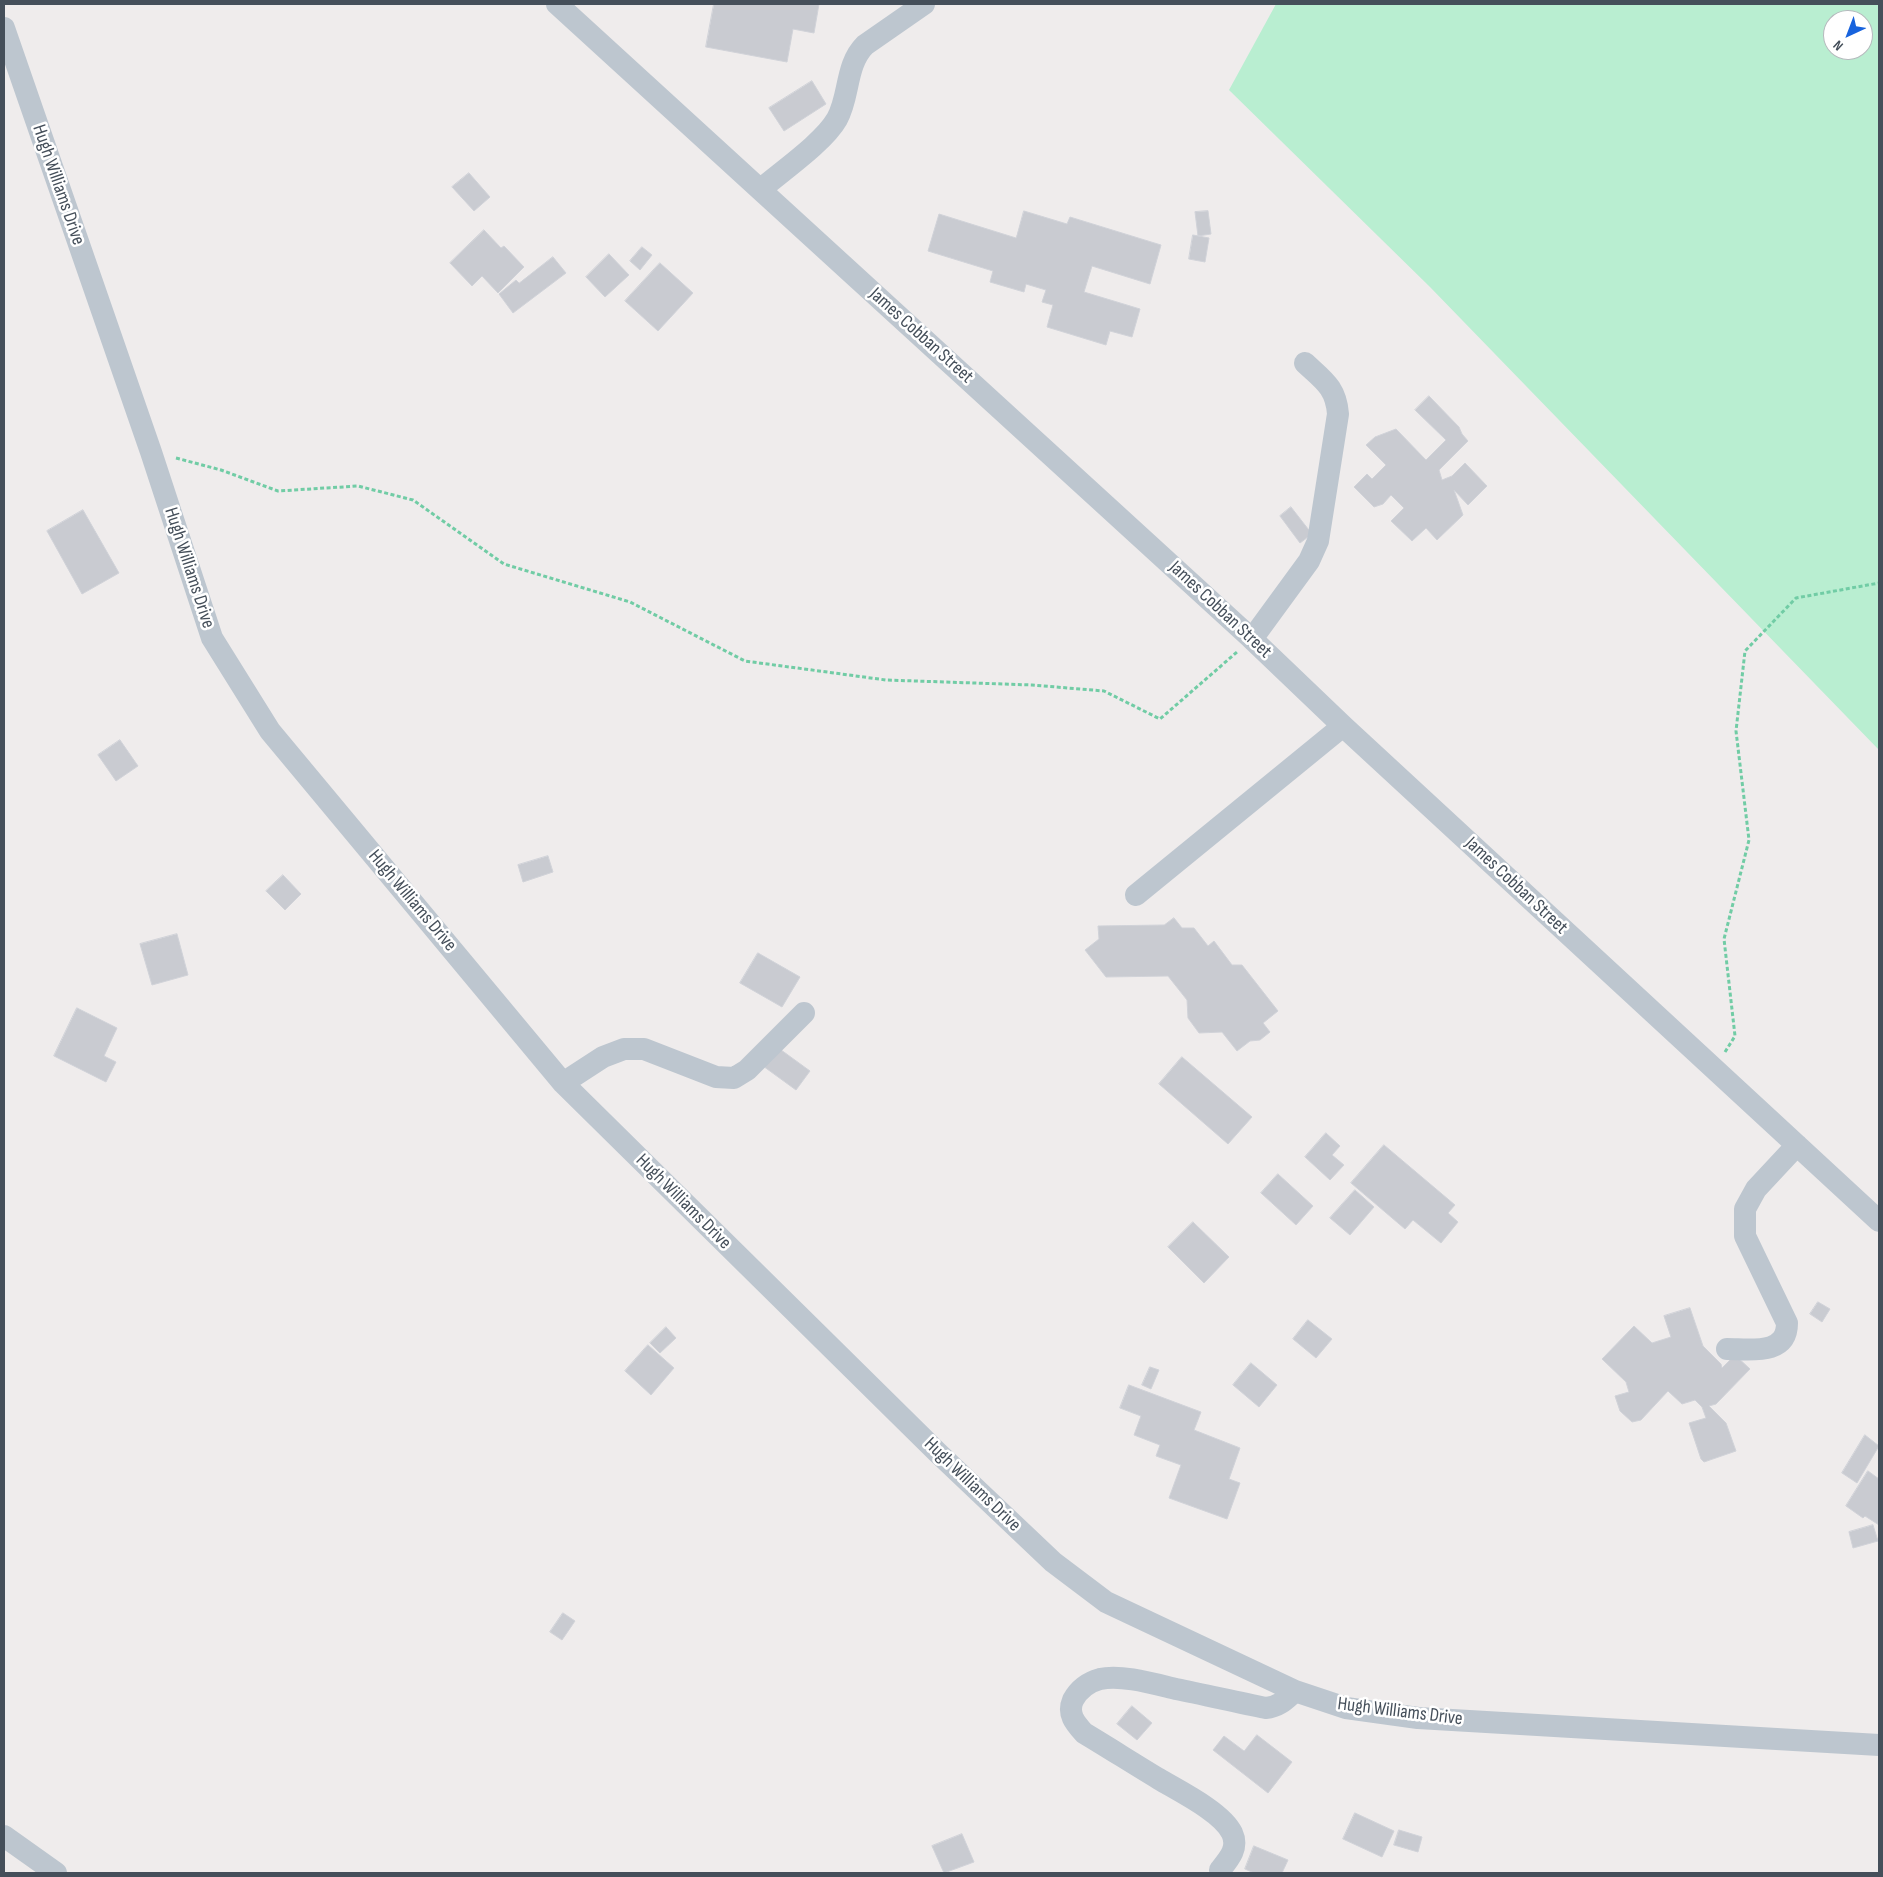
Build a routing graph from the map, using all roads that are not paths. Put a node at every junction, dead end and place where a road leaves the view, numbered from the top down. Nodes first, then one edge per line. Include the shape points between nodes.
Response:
1 (556, 4) edge
2 (924, 4) edge
3 (4, 28) edge
4 (760, 189) junction
5 (1305, 363) dead end
6 (1252, 639) junction
7 (1343, 726) junction
8 (1136, 895) dead end
9 (804, 1013) dead end
10 (563, 1083) junction
11 (1797, 1145) junction
12 (1879, 1221) edge
13 (1727, 1350) dead end
14 (1295, 1691) junction
15 (1879, 1745) edge
16 (4, 1836) edge
17 (1220, 1870) dead end
18 (56, 1873) edge

1 - 4 street, James Cobban Street
2 - 4 street via 858,51 836,121 824,136
3 - 10 street, Hugh Williams Drive via 212,638 270,731
4 - 6 street, James Cobban Street
5 - 6 street via 1331,388 1337,399 1338,414 1318,541 1309,561
6 - 7 street, James Cobban Street
7 - 8 street
7 - 11 street, James Cobban Street
9 - 10 street via 747,1070 734,1078 716,1077 644,1050 624,1049 603,1057
10 - 14 street, Hugh Williams Drive via 1053,1562 1106,1602
11 - 12 street, James Cobban Street
11 - 13 street via 1756,1189 1745,1209 1745,1236 1787,1323 1787,1334 1781,1343 1770,1348
14 - 15 street, Hugh Williams Drive via 1346,1708 1418,1718
14 - 17 street via 1281,1704 1266,1708 1136,1680 1102,1679 1090,1683 1073,1700 1070,1710 1073,1722 1084,1733 1195,1800 1222,1820 1232,1834 1235,1846 1232,1856
16 - 18 street

